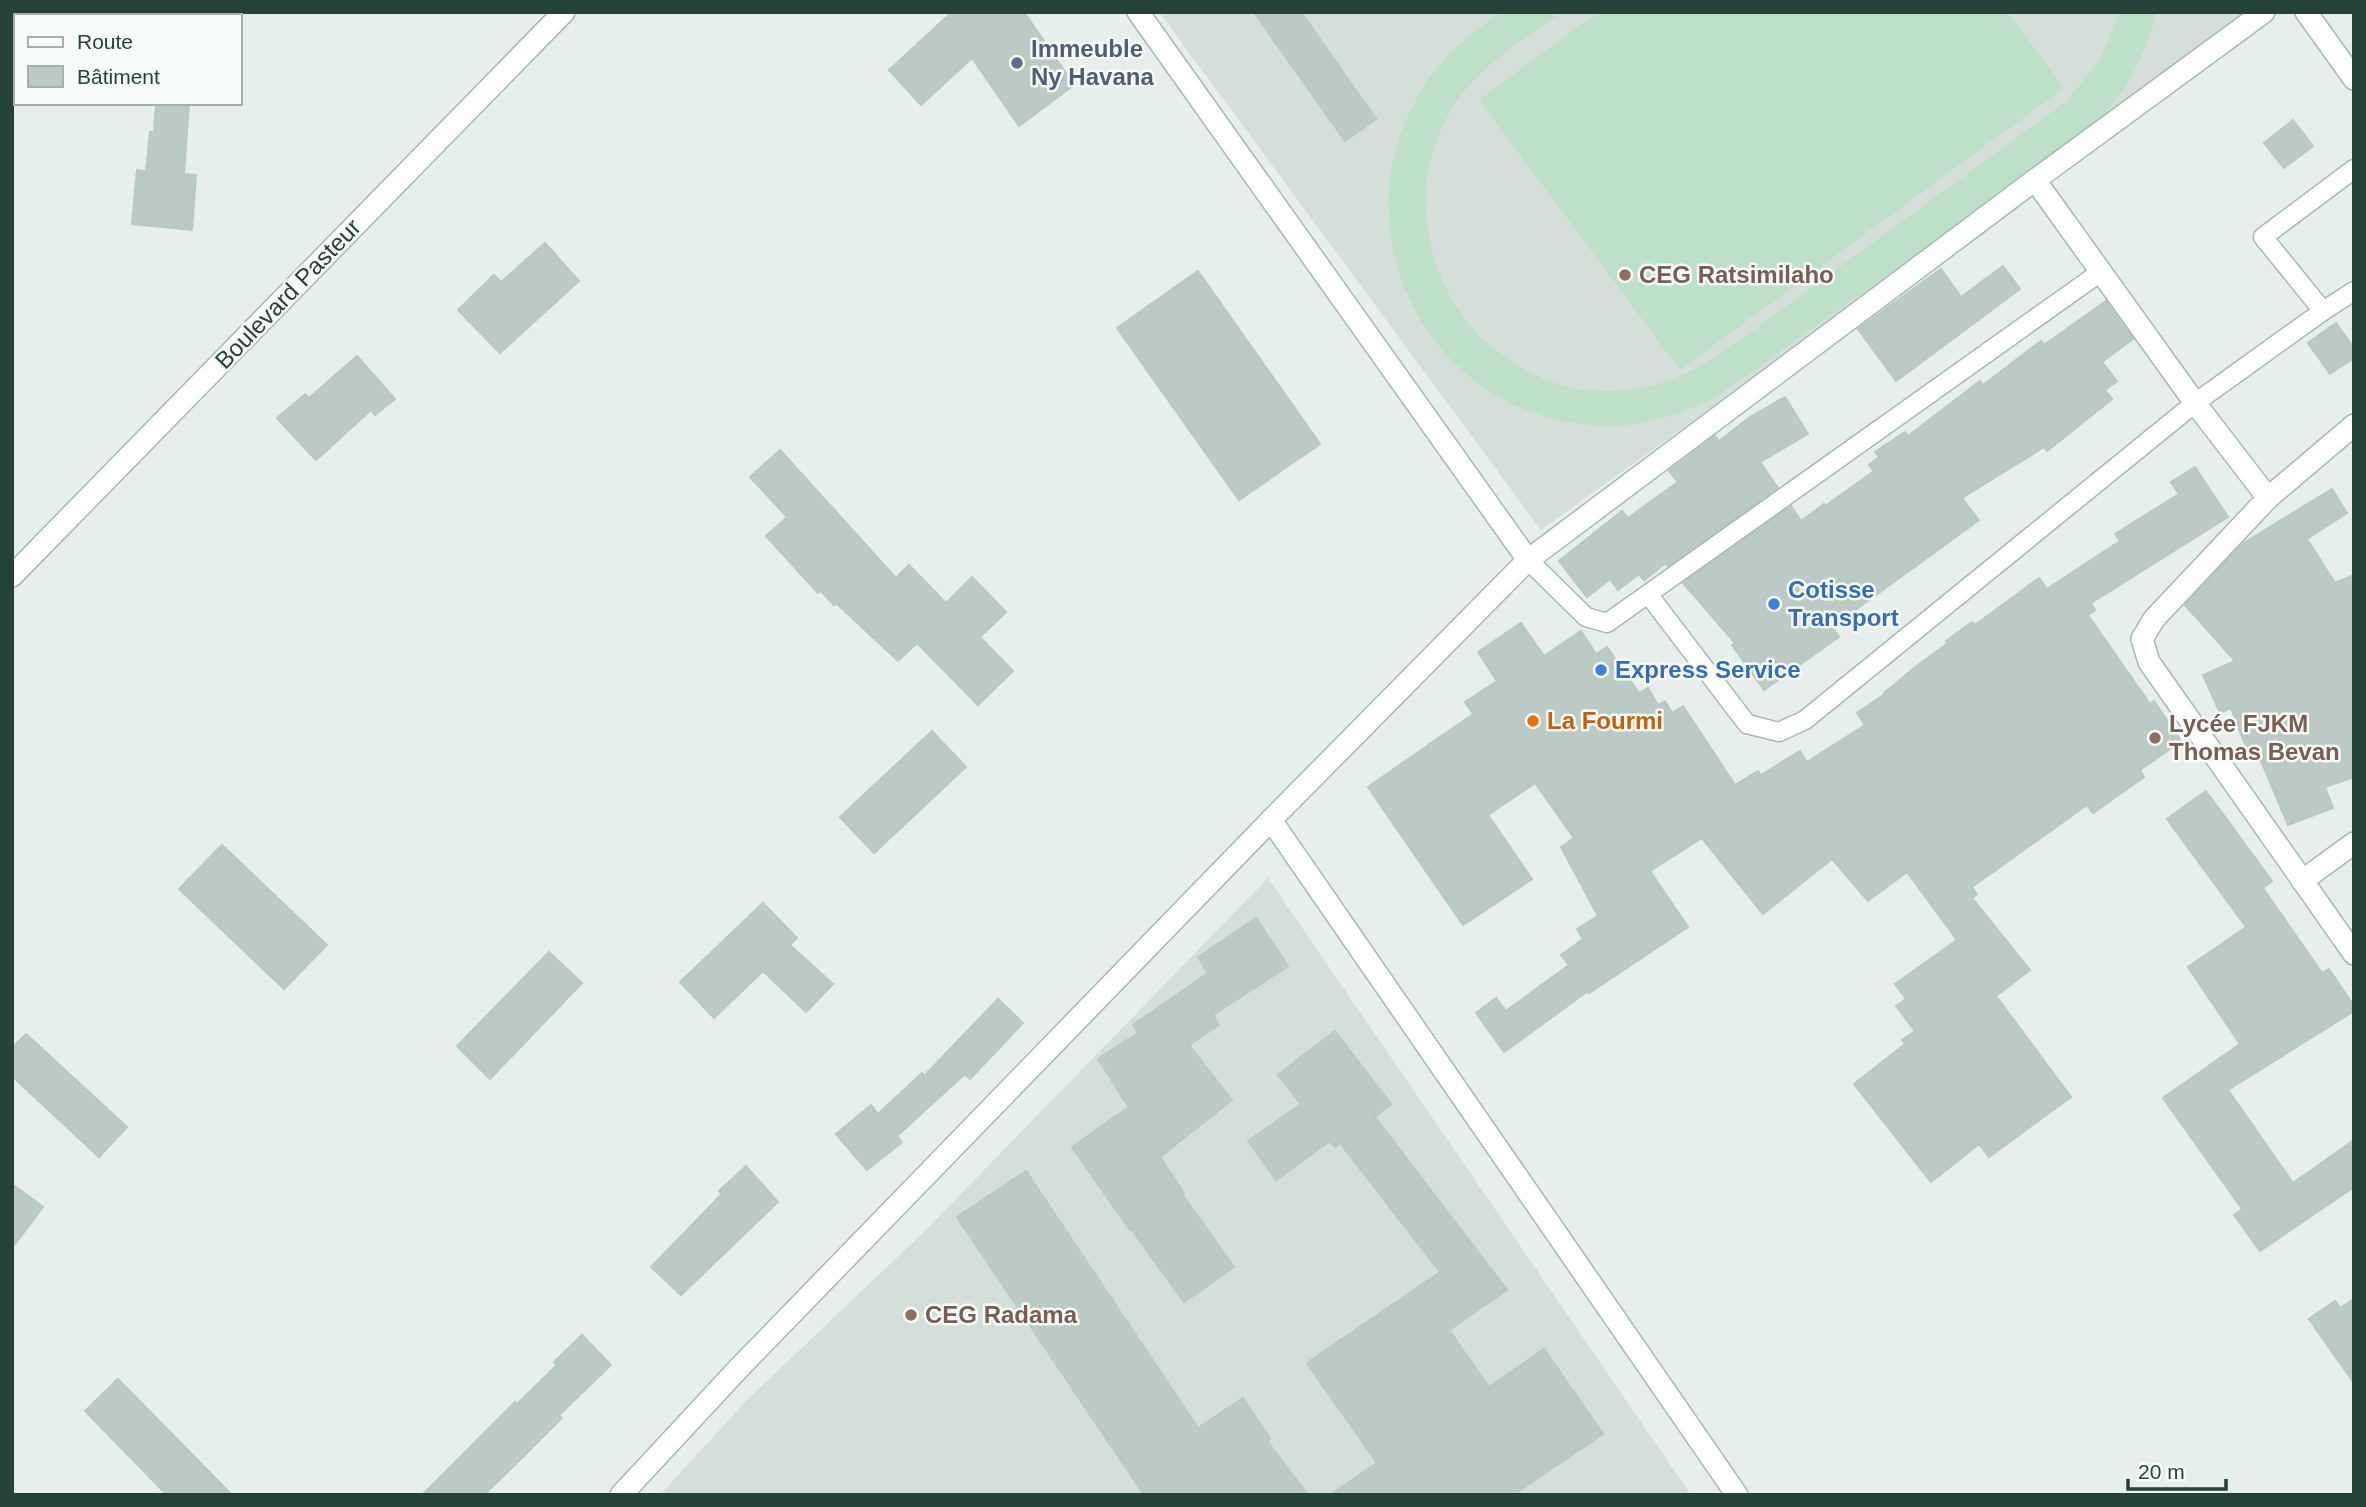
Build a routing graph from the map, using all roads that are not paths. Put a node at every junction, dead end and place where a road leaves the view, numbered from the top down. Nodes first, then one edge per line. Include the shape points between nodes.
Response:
1 (564, 12) edge
2 (1138, 12) edge
3 (2264, 12) edge
4 (2306, 12) edge
5 (2354, 79) edge
6 (2354, 169) edge
7 (2035, 180) junction
8 (2102, 271) junction
9 (2354, 291) edge
10 (2323, 311) junction
11 (2195, 403) junction
12 (2354, 425) edge
13 (2268, 498) junction
14 (1528, 560) junction
15 (12, 576) edge
16 (1648, 594) junction
17 (1271, 820) junction
18 (2354, 843) edge
19 (2302, 881) junction
20 (2354, 954) edge
21 (621, 1495) edge
22 (1737, 1495) edge

1 - 15 street, Boulevard Pasteur
2 - 14 street
3 - 7 street
4 - 5 street
6 - 10 lane via 2263,237
7 - 8 street
7 - 14 street
8 - 11 street
8 - 16 lane
9 - 10 lane
10 - 11 lane
11 - 13 street
11 - 16 lane via 1805,720 1779,732 1747,724
12 - 13 street
13 - 19 street via 2154,619 2142,639 2149,662
14 - 16 lane via 1586,617 1607,623
14 - 17 street
17 - 21 street
17 - 22 street
18 - 19 street
19 - 20 street

